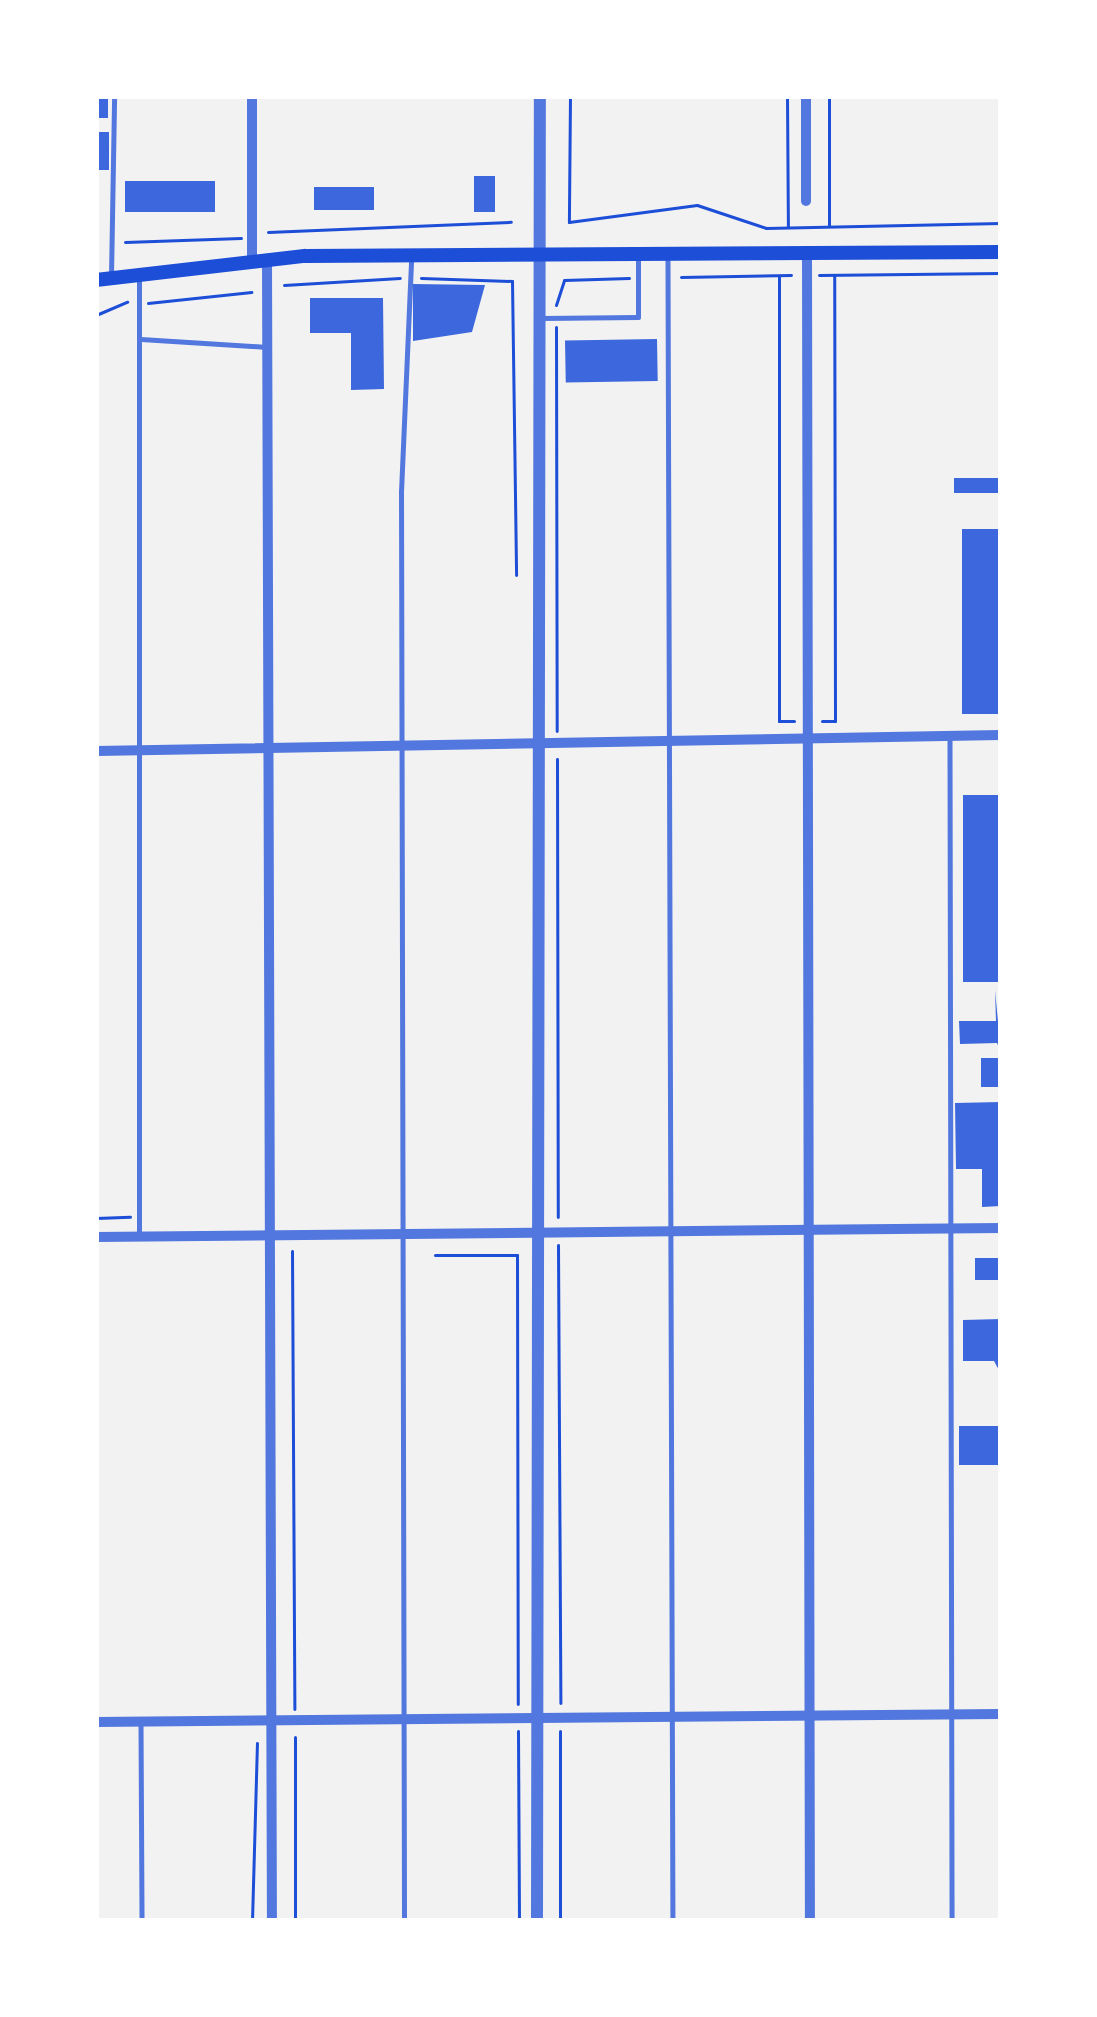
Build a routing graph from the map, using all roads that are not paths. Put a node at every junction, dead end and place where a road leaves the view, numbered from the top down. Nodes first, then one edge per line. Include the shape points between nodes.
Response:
1 (114, 96) edge
2 (252, 96) edge
3 (540, 96) edge
4 (806, 96) edge
5 (806, 201) dead end
6 (536, 252) junction
7 (1001, 252) edge
8 (807, 253) junction
9 (412, 254) junction
10 (638, 254) junction
11 (668, 254) junction
12 (260, 260) junction
13 (139, 277) junction
14 (104, 279) edge
15 (536, 318) junction
16 (140, 339) junction
17 (267, 347) junction
18 (1001, 735) edge
19 (950, 736) junction
20 (805, 737) junction
21 (666, 741) junction
22 (536, 746) junction
23 (401, 747) junction
24 (268, 748) junction
25 (138, 750) junction
26 (96, 751) edge
27 (1001, 1228) edge
28 (949, 1229) junction
29 (807, 1230) junction
30 (536, 1232) junction
31 (671, 1232) junction
32 (270, 1234) junction
33 (405, 1234) junction
34 (139, 1236) junction
35 (96, 1237) edge
36 (952, 1714) junction
37 (1001, 1714) edge
38 (810, 1716) junction
39 (673, 1717) junction
40 (537, 1718) junction
41 (401, 1719) junction
42 (272, 1720) junction
43 (96, 1722) edge
44 (141, 1722) junction
45 (142, 1921) edge
46 (272, 1921) edge
47 (404, 1921) edge
48 (537, 1921) edge
49 (673, 1921) edge
50 (810, 1921) edge
51 (952, 1921) edge

1 - 14 lane
2 - 12 street via 252,236
3 - 6 street
4 - 5 street
6 - 9 main road
6 - 10 main road
6 - 15 street
7 - 8 main road
8 - 11 main road
8 - 20 street
9 - 12 main road
9 - 23 lane
10 - 11 main road
10 - 15 lane via 638,317
11 - 21 lane
12 - 13 main road
12 - 17 street
13 - 14 main road
13 - 16 lane
15 - 22 street
16 - 17 lane
16 - 25 lane
17 - 24 street
18 - 19 street
19 - 20 street
19 - 28 lane
20 - 21 street
20 - 29 street
21 - 22 street
21 - 31 lane
22 - 23 street
22 - 30 street
23 - 24 street
23 - 33 lane
24 - 25 street
24 - 32 street
25 - 26 street
25 - 34 lane
27 - 28 street
28 - 29 street
28 - 36 lane
29 - 31 street
29 - 38 street
30 - 31 street
30 - 33 street
30 - 40 street
31 - 39 lane
32 - 33 street
32 - 34 street
32 - 42 street
33 - 41 lane
34 - 35 street
36 - 37 street
36 - 38 street
36 - 51 lane
38 - 39 street
38 - 50 street
39 - 40 street
39 - 49 lane
40 - 41 street
40 - 48 street
41 - 42 street
41 - 47 lane
42 - 44 street
42 - 46 street
43 - 44 street
44 - 45 lane

